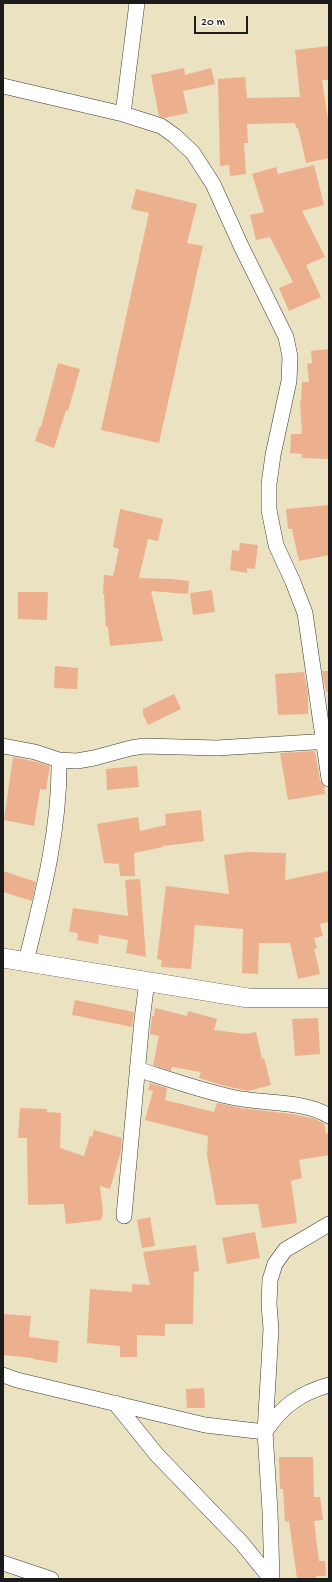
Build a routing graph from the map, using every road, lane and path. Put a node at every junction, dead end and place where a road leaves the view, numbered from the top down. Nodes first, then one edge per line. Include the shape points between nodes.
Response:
1 (137, 3) edge
2 (3, 86) edge
3 (123, 114) junction
4 (326, 740) edge
5 (3, 746) edge
6 (59, 760) junction
7 (329, 779) edge
8 (3, 958) edge
9 (26, 961) junction
10 (147, 981) junction
11 (329, 998) edge
12 (137, 1069) junction
13 (329, 1116) edge
14 (124, 1216) dead end
15 (329, 1224) edge
16 (3, 1375) edge
17 (329, 1385) edge
18 (114, 1403) junction
19 (265, 1432) junction
20 (3, 1563) edge
21 (51, 1579) edge
22 (271, 1579) edge

1 - 3 street
2 - 3 street
3 - 4 street via 161,126 193,153 213,184 286,337 290,357 289,381 273,455 268,510 276,545 305,613
4 - 6 street via 217,748 144,746 77,761
4 - 7 street
5 - 6 street
6 - 9 street via 60,782 55,837
8 - 9 street
9 - 10 street
10 - 11 street via 248,998
10 - 12 street
12 - 13 street via 231,1097 314,1108
12 - 14 street
15 - 19 street via 284,1250 275,1264 270,1280 271,1329
16 - 18 street
17 - 19 street via 302,1395 287,1405
18 - 19 street via 205,1425
18 - 22 street via 157,1455 241,1542
19 - 22 street
20 - 21 street

